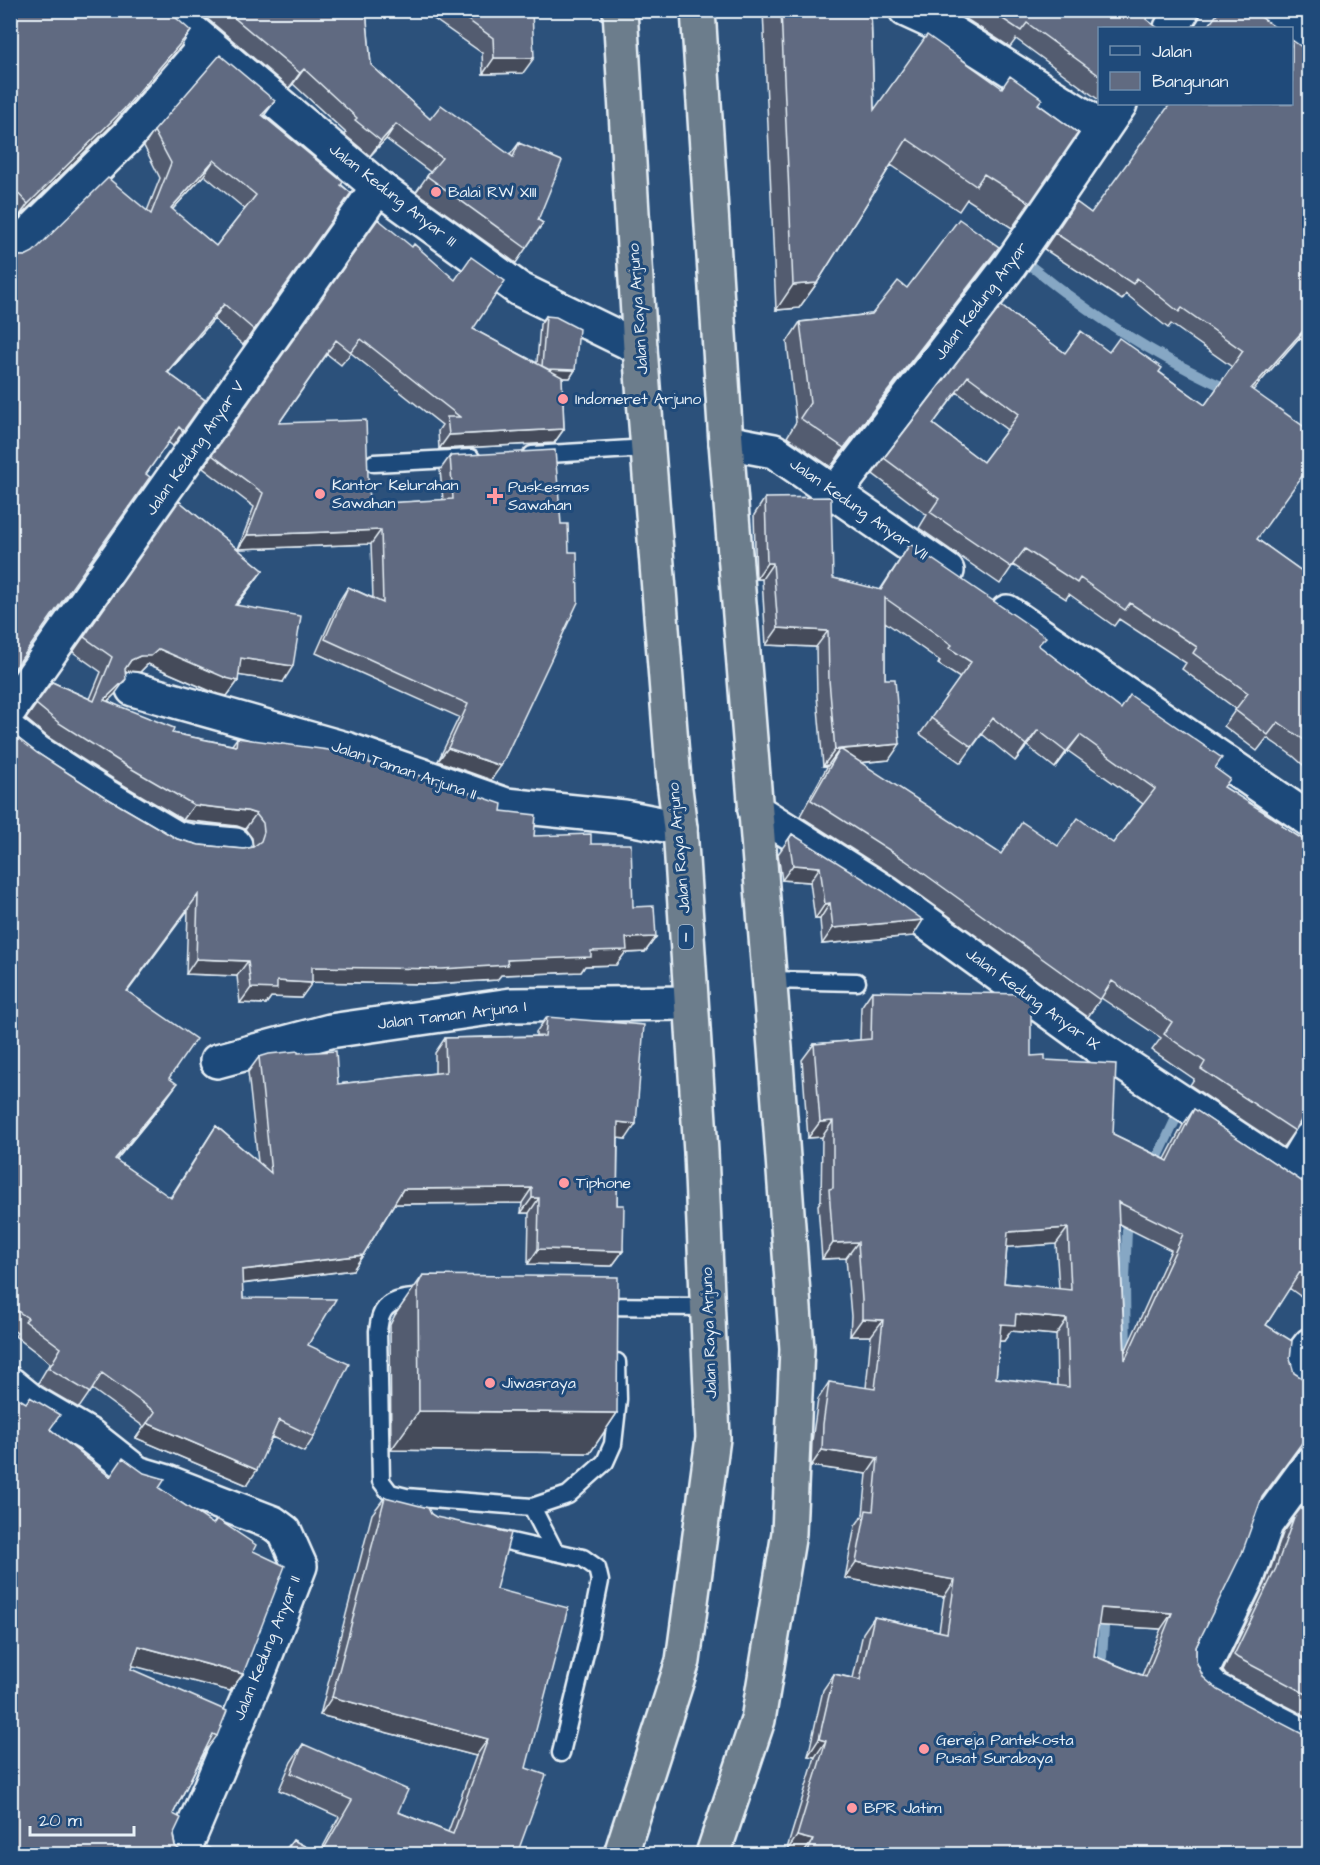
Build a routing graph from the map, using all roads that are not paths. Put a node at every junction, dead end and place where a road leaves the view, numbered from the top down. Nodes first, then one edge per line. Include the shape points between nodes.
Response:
1 (167, 10) edge
2 (620, 10) edge
3 (698, 10) edge
4 (906, 10) edge
5 (1183, 10) edge
6 (1272, 10) edge
7 (1172, 27) edge
8 (1310, 37) edge
9 (207, 44) junction
10 (1106, 119) edge
11 (378, 187) junction
12 (10, 253) edge
13 (640, 348) junction
14 (726, 442) junction
15 (648, 448) junction
16 (511, 456) edge
17 (488, 458) edge
18 (374, 463) dead end
19 (835, 494) junction
20 (133, 689) dead end
21 (10, 709) edge
22 (10, 731) edge
23 (755, 810) junction
24 (1310, 820) edge
25 (680, 828) junction
26 (235, 845) dead end
27 (770, 980) junction
28 (857, 982) dead end
29 (690, 1003) junction
30 (217, 1061) dead end
31 (1310, 1139) edge
32 (1299, 1182) edge
33 (447, 1299) edge
34 (578, 1305) edge
35 (708, 1307) junction
36 (616, 1341) edge
37 (1310, 1344) edge
38 (10, 1384) edge
39 (1310, 1384) edge
40 (1310, 1464) edge
41 (532, 1507) junction
42 (473, 1534) edge
43 (555, 1552) junction
44 (1310, 1739) edge
45 (561, 1753) dead end
46 (179, 1854) edge
47 (621, 1854) edge
48 (713, 1854) edge

1 - 9 street, Jalan Kedung Anyar III
2 - 13 highway, Jalan Raya Arjuno / 1
3 - 14 highway
4 - 10 street via 943,27 1055,97
5 - 7 street
6 - 8 street
9 - 11 street, Jalan Kedung Anyar III
9 - 12 street via 128,137
10 - 19 street, Jalan Kedung Anyar via 1017,255
11 - 13 street, Jalan Kedung Anyar III via 519,289
11 - 21 street, Jalan Kedung Anyar V
13 - 15 highway, Jalan Raya Arjuno / 1
14 - 19 street, Jalan Kedung Anyar VII via 774,451
14 - 23 highway
15 - 16 lane
15 - 25 highway, Jalan Raya Arjuno / 1
17 - 18 lane
19 - 24 street, Jalan Kedung Anyar VII
20 - 25 street, Jalan Taman Arjuna II via 349,750 506,805 624,817
22 - 26 street via 86,784 176,838
23 - 27 highway
23 - 32 street, Jalan Kedung Anyar IX via 883,891 1101,1049
25 - 29 highway, Jalan Raya Arjuno / 1
27 - 28 lane
27 - 48 highway via 797,1349 789,1533 758,1720
29 - 30 street, Jalan Taman Arjuna I via 511,1005 330,1031
29 - 35 highway, Jalan Raya Arjuno / 1
31 - 32 street
33 - 41 lane via 411,1297 392,1303 381,1314 381,1481 390,1492 406,1497
34 - 35 lane via 614,1313
35 - 47 highway, Jalan Raya Arjuno / 1 via 713,1438 683,1661
36 - 41 lane via 618,1399 613,1444 605,1462 568,1495
37 - 39 street via 1297,1370 1299,1378
38 - 46 street, Jalan Kedung Anyar II via 32,1402 90,1436 137,1473 273,1523 285,1532 300,1566 263,1662
40 - 44 street via 1266,1524 1248,1576 1202,1671 1215,1690
41 - 43 lane
42 - 43 lane
43 - 45 lane via 583,1558 597,1568 600,1581

